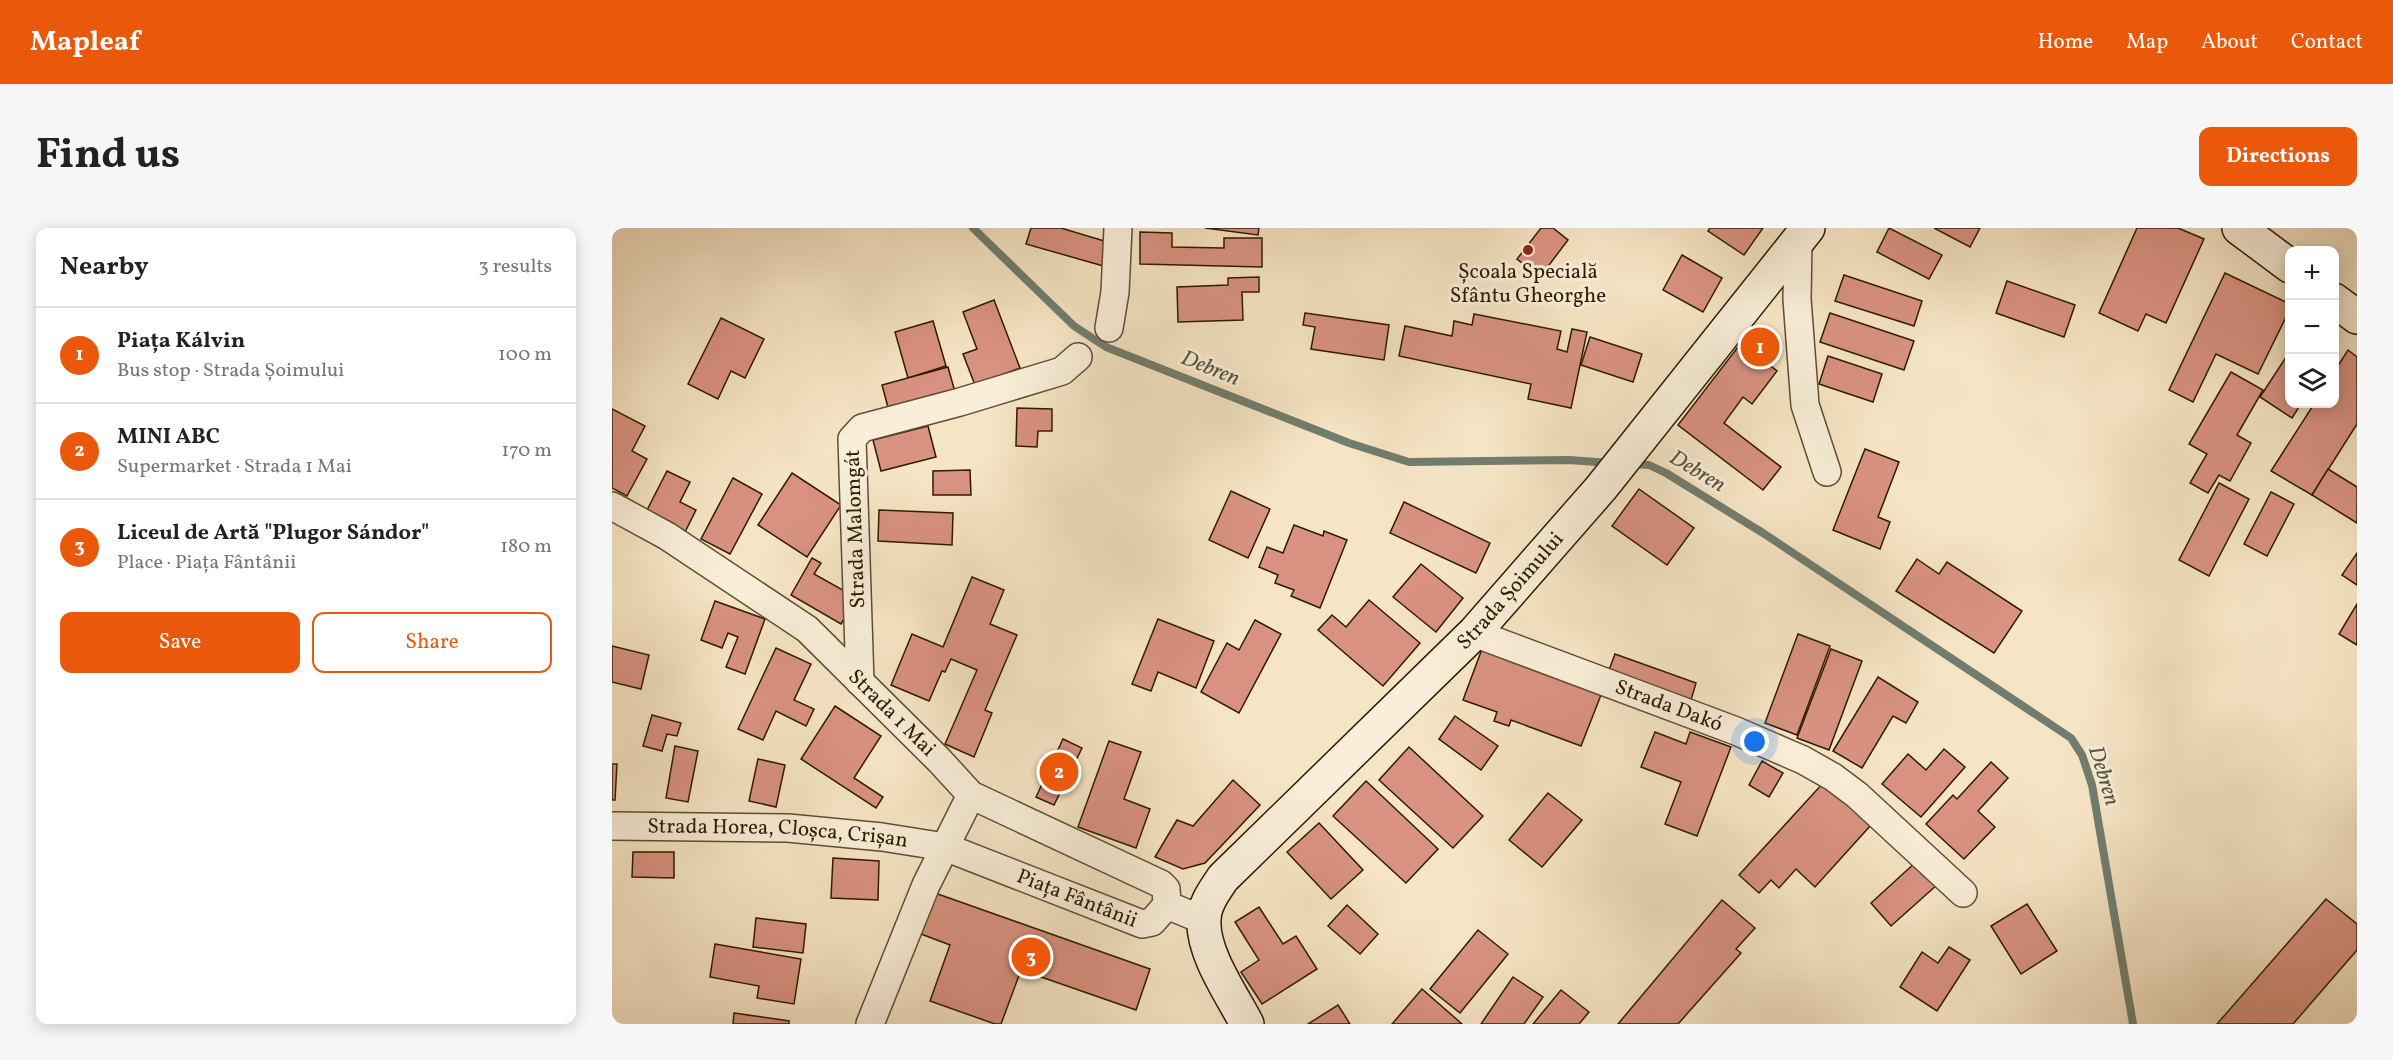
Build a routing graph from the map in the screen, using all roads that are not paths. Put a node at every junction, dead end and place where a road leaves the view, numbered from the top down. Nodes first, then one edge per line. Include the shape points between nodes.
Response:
1 (1118, 228) edge
2 (2239, 228) edge
3 (1803, 234) edge
4 (2285, 263) edge
5 (2339, 304) edge
6 (2357, 317) edge
7 (1109, 328) dead end
8 (1078, 357) dead end
9 (1827, 472) dead end
10 (612, 506) edge
11 (1474, 633) junction
12 (860, 682) junction
13 (970, 795) junction
14 (612, 826) edge
15 (945, 847) junction
16 (1963, 892) dead end
17 (1167, 905) junction
18 (1203, 920) junction
19 (870, 1024) edge
20 (1247, 1024) edge

1 - 7 street
2 - 4 main road
3 - 9 street, Strada Șoimului via 1797,299 1805,405
3 - 11 main road, Strada Șoimului via 1601,488
5 - 6 main road
8 - 12 street, Strada Malomgát via 1062,371 862,428 852,439
10 - 12 street, Strada 1 Mai via 667,536 807,630
11 - 16 street, Strada Dakó via 1803,760 1857,795
11 - 18 main road, Strada Șoimului via 1223,878 1209,899
12 - 13 street, Strada 1 Mai
13 - 15 street
13 - 17 street, Strada 1 Mai via 1161,884 1166,889
14 - 15 street, Strada Horea, Cloșca, Crișan via 788,828
15 - 17 street, Piața Fântânii via 1142,924 1152,922
15 - 19 street
17 - 18 street, Piața Fântânii
18 - 20 main road via 1208,947

